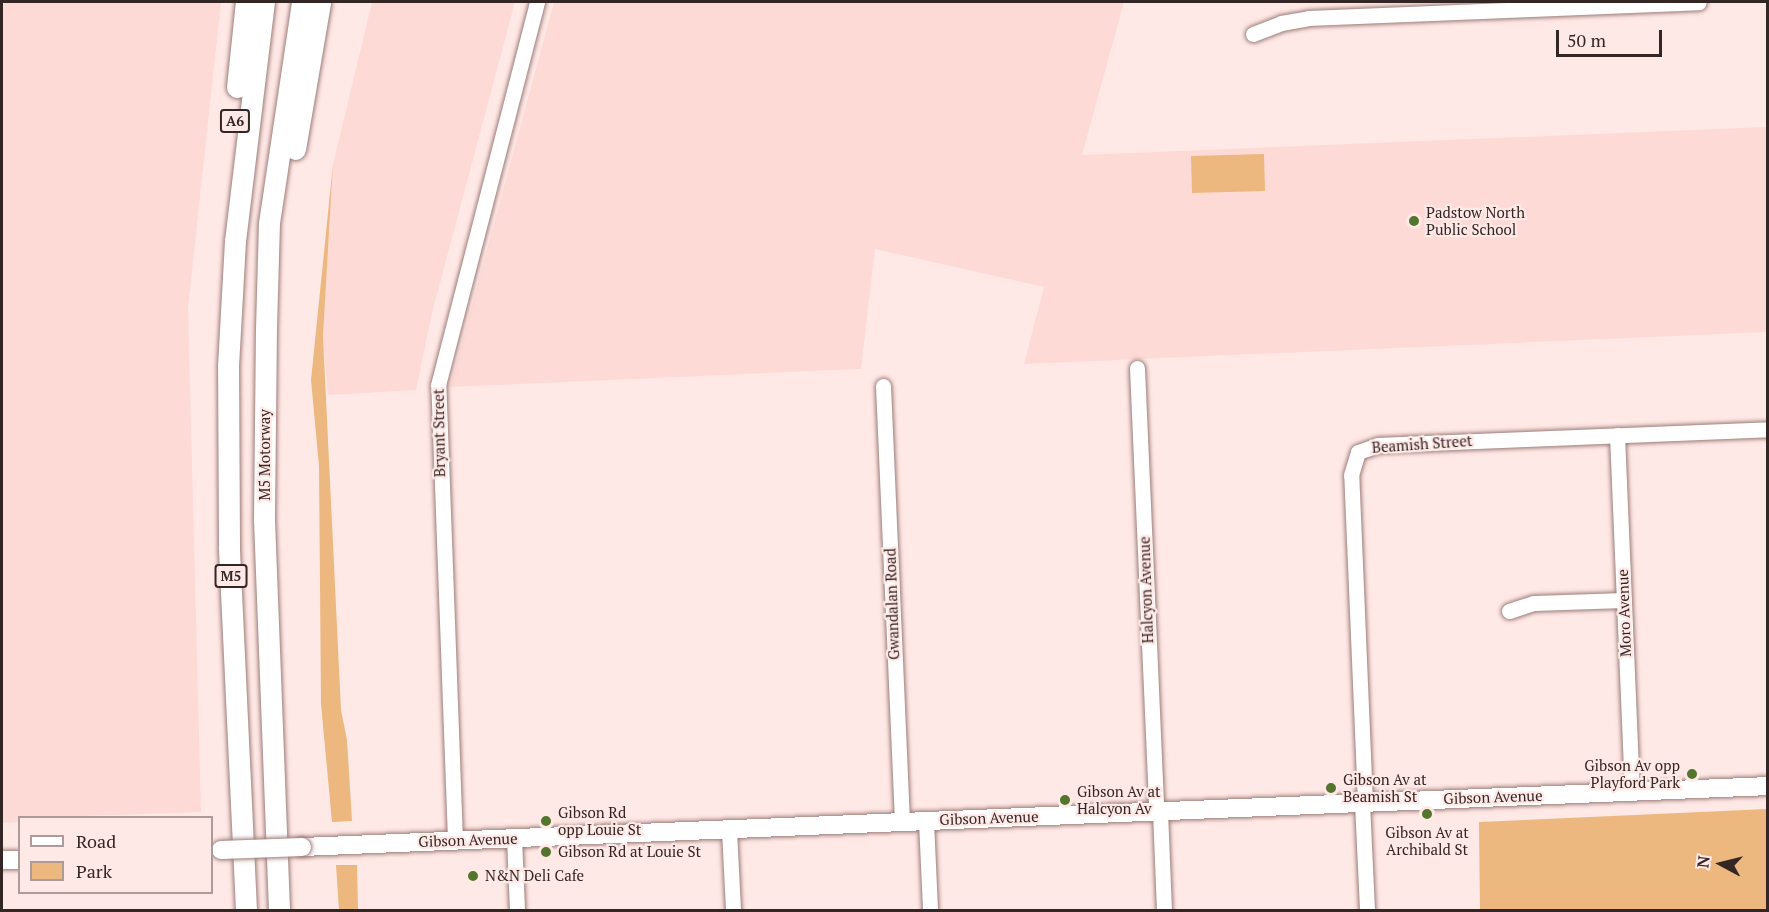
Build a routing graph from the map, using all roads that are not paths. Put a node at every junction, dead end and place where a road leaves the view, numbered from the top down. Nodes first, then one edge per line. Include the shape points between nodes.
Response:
1 (246, 2) edge
2 (264, 2) edge
3 (302, 2) edge
4 (320, 2) edge
5 (537, 2) edge
6 (1699, 2) edge
7 (1253, 34) dead end
8 (235, 241) junction
9 (266, 329) junction
10 (1137, 368) dead end
11 (883, 386) dead end
12 (1767, 429) edge
13 (1617, 435) junction
14 (1624, 600) junction
15 (1509, 611) dead end
16 (1767, 786) edge
17 (1632, 791) junction
18 (1364, 803) junction
19 (1158, 811) junction
20 (926, 821) junction
21 (902, 822) junction
22 (729, 830) junction
23 (514, 838) junction
24 (455, 840) junction
25 (216, 851) edge
26 (2, 860) edge
27 (18, 860) edge
28 (246, 910) edge
29 (279, 910) edge
30 (517, 910) edge
31 (733, 910) edge
32 (930, 910) edge
33 (1164, 910) edge
34 (1367, 910) edge

1 - 8 highway, A6 via 231,164
2 - 8 highway, M5
3 - 9 highway, M5 Motorway / M5 via 269,223
4 - 9 highway, M5
5 - 24 street, Bryant Street via 438,384
6 - 7 street via 1308,18 1281,22
8 - 28 highway, M5 via 228,455
9 - 29 highway, M5 Motorway / M5 via 264,518
10 - 19 street, Halcyon Avenue
11 - 21 street, Gwandalan Road
12 - 13 street, Beamish Street
13 - 14 street, Moro Avenue
13 - 18 street, Beamish Street via 1378,445 1358,452 1351,475
14 - 15 street via 1534,603
14 - 17 street, Moro Avenue
16 - 17 main road, Gibson Avenue
17 - 18 main road, Gibson Avenue
18 - 19 main road, Gibson Avenue
18 - 34 street
19 - 20 main road, Gibson Avenue
19 - 33 street, Halcyon Avenue
20 - 21 main road, Gibson Avenue
20 - 32 street
21 - 22 main road, Gibson Avenue
22 - 23 main road, Gibson Avenue
22 - 31 street
23 - 24 main road, Gibson Avenue
23 - 30 street
24 - 25 main road, Gibson Avenue, bridge
26 - 27 main road

